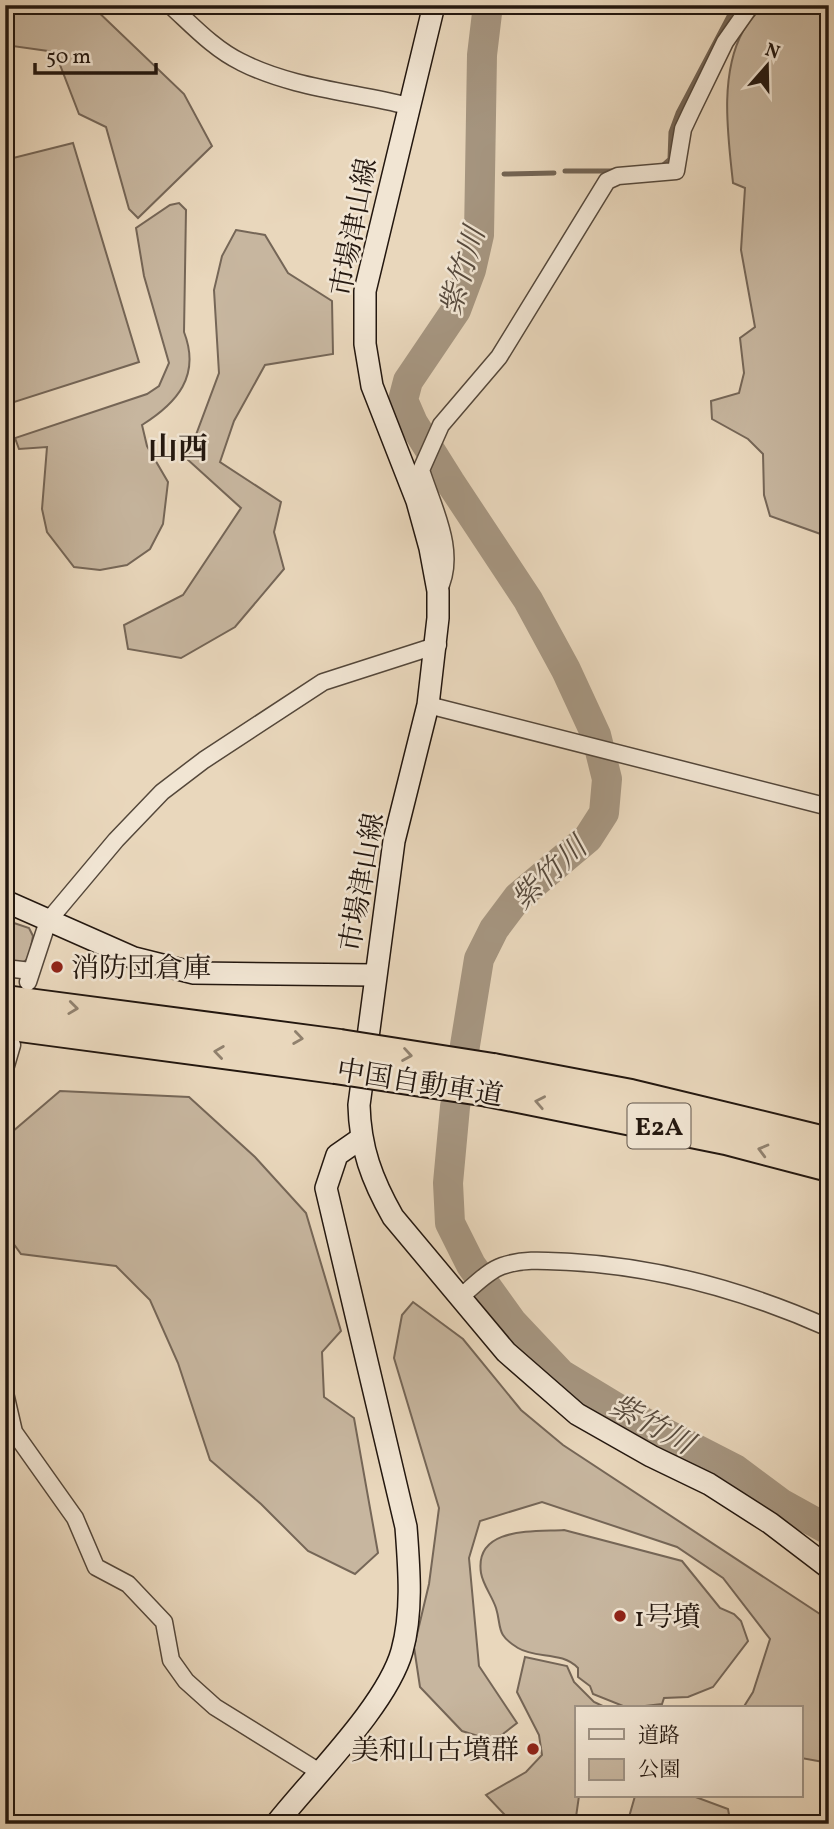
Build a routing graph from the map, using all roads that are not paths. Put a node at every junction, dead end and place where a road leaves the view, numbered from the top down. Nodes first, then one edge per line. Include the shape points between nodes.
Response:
1 (170, 5) edge
2 (434, 5) edge
3 (751, 5) edge
4 (408, 106) junction
5 (438, 590) junction
6 (438, 645) junction
7 (428, 705) junction
8 (829, 807) edge
9 (5, 901) edge
10 (48, 921) junction
11 (5, 968) edge
12 (374, 975) junction
13 (5, 1000) edge
14 (9, 1035) edge
15 (337, 1056) junction
16 (5, 1069) edge
17 (490, 1080) junction
18 (360, 1139) junction
19 (829, 1142) edge
20 (829, 1167) edge
21 (466, 1292) junction
22 (829, 1328) edge
23 (5, 1393) edge
24 (829, 1568) edge
25 (318, 1771) junction
26 (276, 1824) edge

1 - 4 street via 240,62 272,74
2 - 4 main road, 市場津山線
3 - 5 street via 725,43 691,112 676,171 607,181 499,357 441,425 421,470 448,557 446,576
4 - 5 main road, 市場津山線 via 365,291 365,344 372,386 416,501
5 - 6 main road, 市場津山線
6 - 7 main road, 市場津山線
6 - 10 street via 323,682 204,760 162,792
7 - 8 street
7 - 12 main road, 市場津山線 via 394,841
9 - 10 main road
10 - 11 street via 30,976
10 - 12 main road via 134,958 194,973
12 - 18 main road, 市場津山線 via 359,1105
13 -> 15 highway, 中国自動車道 / E2A
15 -> 14 highway, 中国自動車道 / E2A
14 - 16 street
15 - 17 highway, 中国自動車道 / E2A, bridge
17 - 19 highway, 中国自動車道 / E2A via 631,1094
20 -> 17 highway, 中国自動車道 / E2A
18 - 21 main road, 市場津山線 via 393,1217
18 - 25 main road via 337,1155 326,1188 407,1527 408,1600 403,1650 393,1676 370,1711
21 - 22 street via 500,1266 529,1259 631,1267 743,1294
21 - 24 main road, 市場津山線 via 506,1352 577,1414 709,1484
23 - 25 street via 14,1432 75,1518 96,1567 128,1584 164,1622 171,1660 186,1681 215,1707
25 - 26 main road

